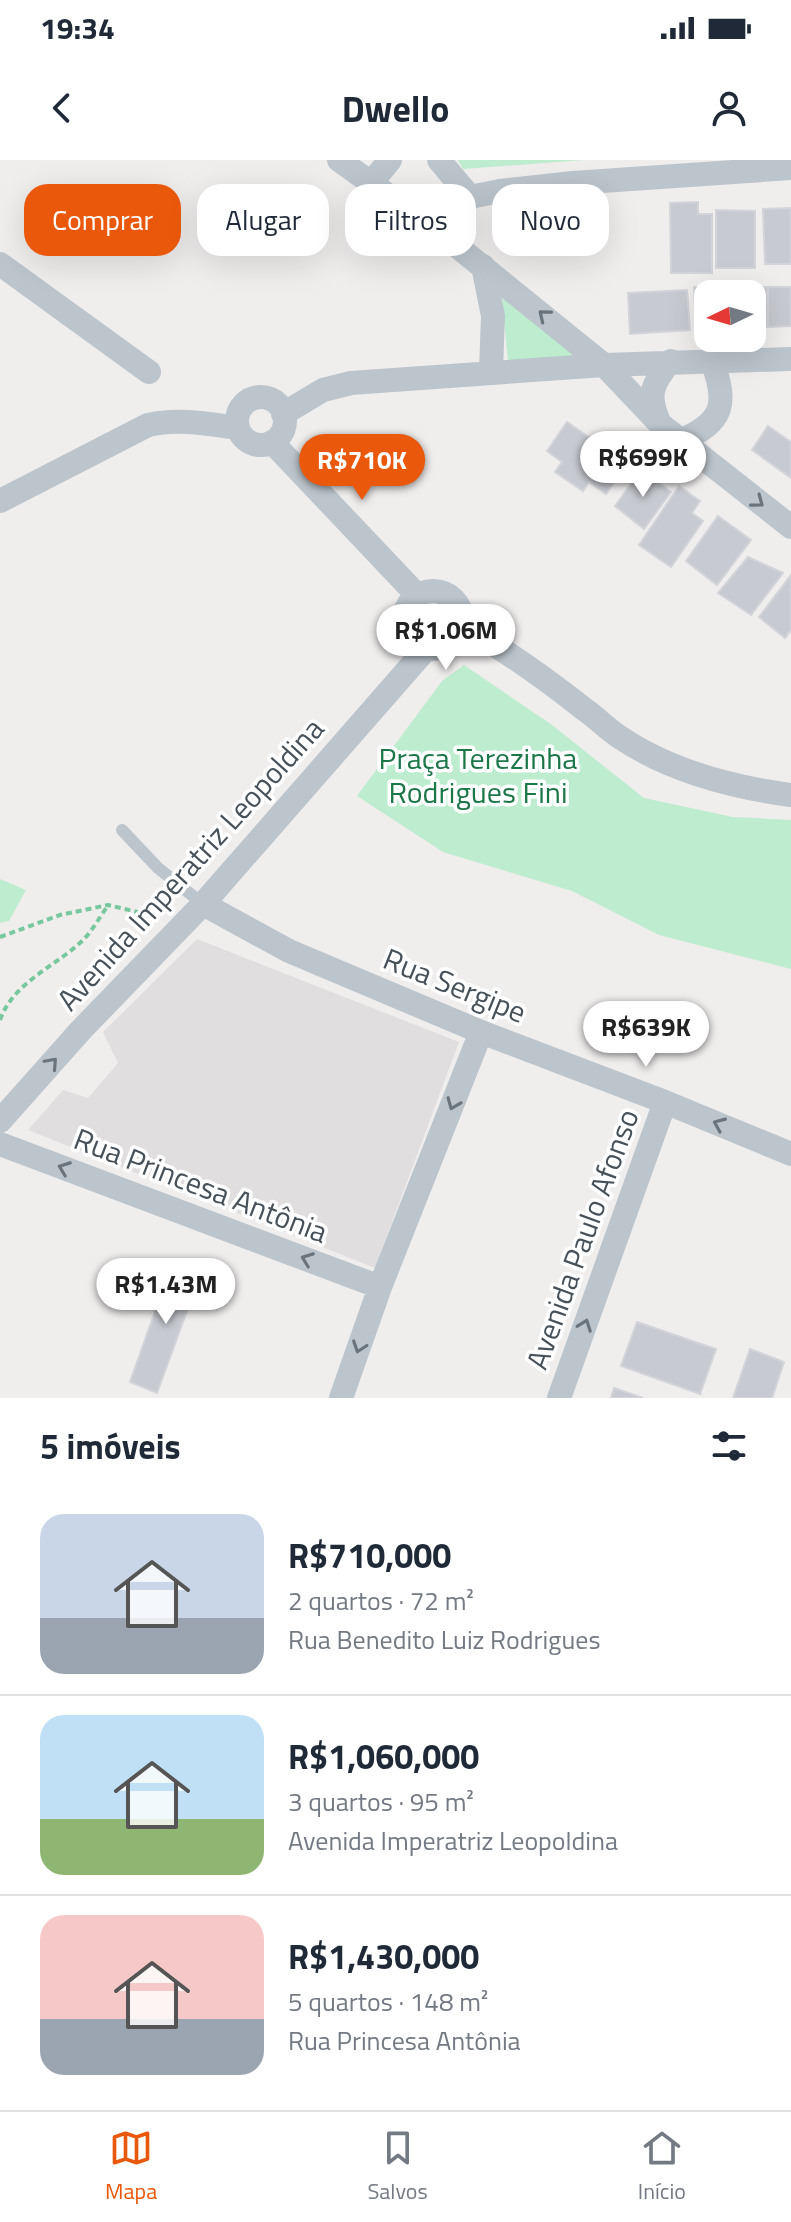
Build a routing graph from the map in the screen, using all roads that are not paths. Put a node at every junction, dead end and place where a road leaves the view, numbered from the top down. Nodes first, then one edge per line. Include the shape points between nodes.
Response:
1 (339, 160) edge
2 (390, 160) edge
3 (439, 160) edge
4 (791, 168) edge
5 (371, 183) joint
6 (459, 184) edge
7 (476, 196) edge
8 (470, 256) edge
9 (0, 264) edge
10 (483, 266) junction
11 (791, 359) edge
12 (671, 361) junction
13 (712, 361) junction
14 (604, 365) junction
15 (491, 371) junction
16 (149, 372) dead end
17 (283, 414) junction
18 (660, 424) junction
19 (238, 428) junction
20 (680, 441) junction
21 (272, 442) junction
22 (0, 501) edge
23 (791, 527) edge
24 (417, 595) junction
25 (462, 625) junction
26 (426, 649) junction
27 (791, 795) edge
28 (122, 830) dead end
29 (203, 904) junction
30 (481, 1032) junction
31 (665, 1102) junction
32 (0, 1121) edge
33 (0, 1144) edge
34 (791, 1154) edge
35 (380, 1287) junction
36 (341, 1398) edge
37 (559, 1398) edge

1 - 5 street
2 - 5 street
3 - 6 street
4 - 7 street via 573,183
8 - 10 street
9 - 16 street
14 -> 10 street
10 - 15 street via 493,316
11 - 13 street
12 - 13 street
12 - 14 street
12 - 18 street via 654,385 653,410
13 - 20 street via 721,396 718,411 710,425
14 - 15 street
14 - 18 street
15 - 17 street via 351,383 323,390
17 - 19 street via 268,398 253,398 238,413
17 - 21 street via 283,430
18 - 20 street
19 - 21 street via 256,444
19 - 22 street via 163,421 148,425
20 -> 23 street
21 - 24 street
24 - 25 street via 436,591 453,598
24 - 26 street via 406,610 406,630
25 - 26 street via 445,647
25 - 27 street via 645,752 693,775
26 - 29 street, Avenida Imperatriz Leopoldina
28 - 29 lane, Rua Sergipe
29 - 30 street, Rua Sergipe via 289,951
32 -> 29 street, Avenida Imperatriz Leopoldina
30 - 31 street, Rua Sergipe
30 -> 35 street
34 -> 31 street, Rua Sergipe
37 -> 31 street, Avenida Paulo Afonso
35 -> 33 street, Rua Princesa Antônia
35 -> 36 street

